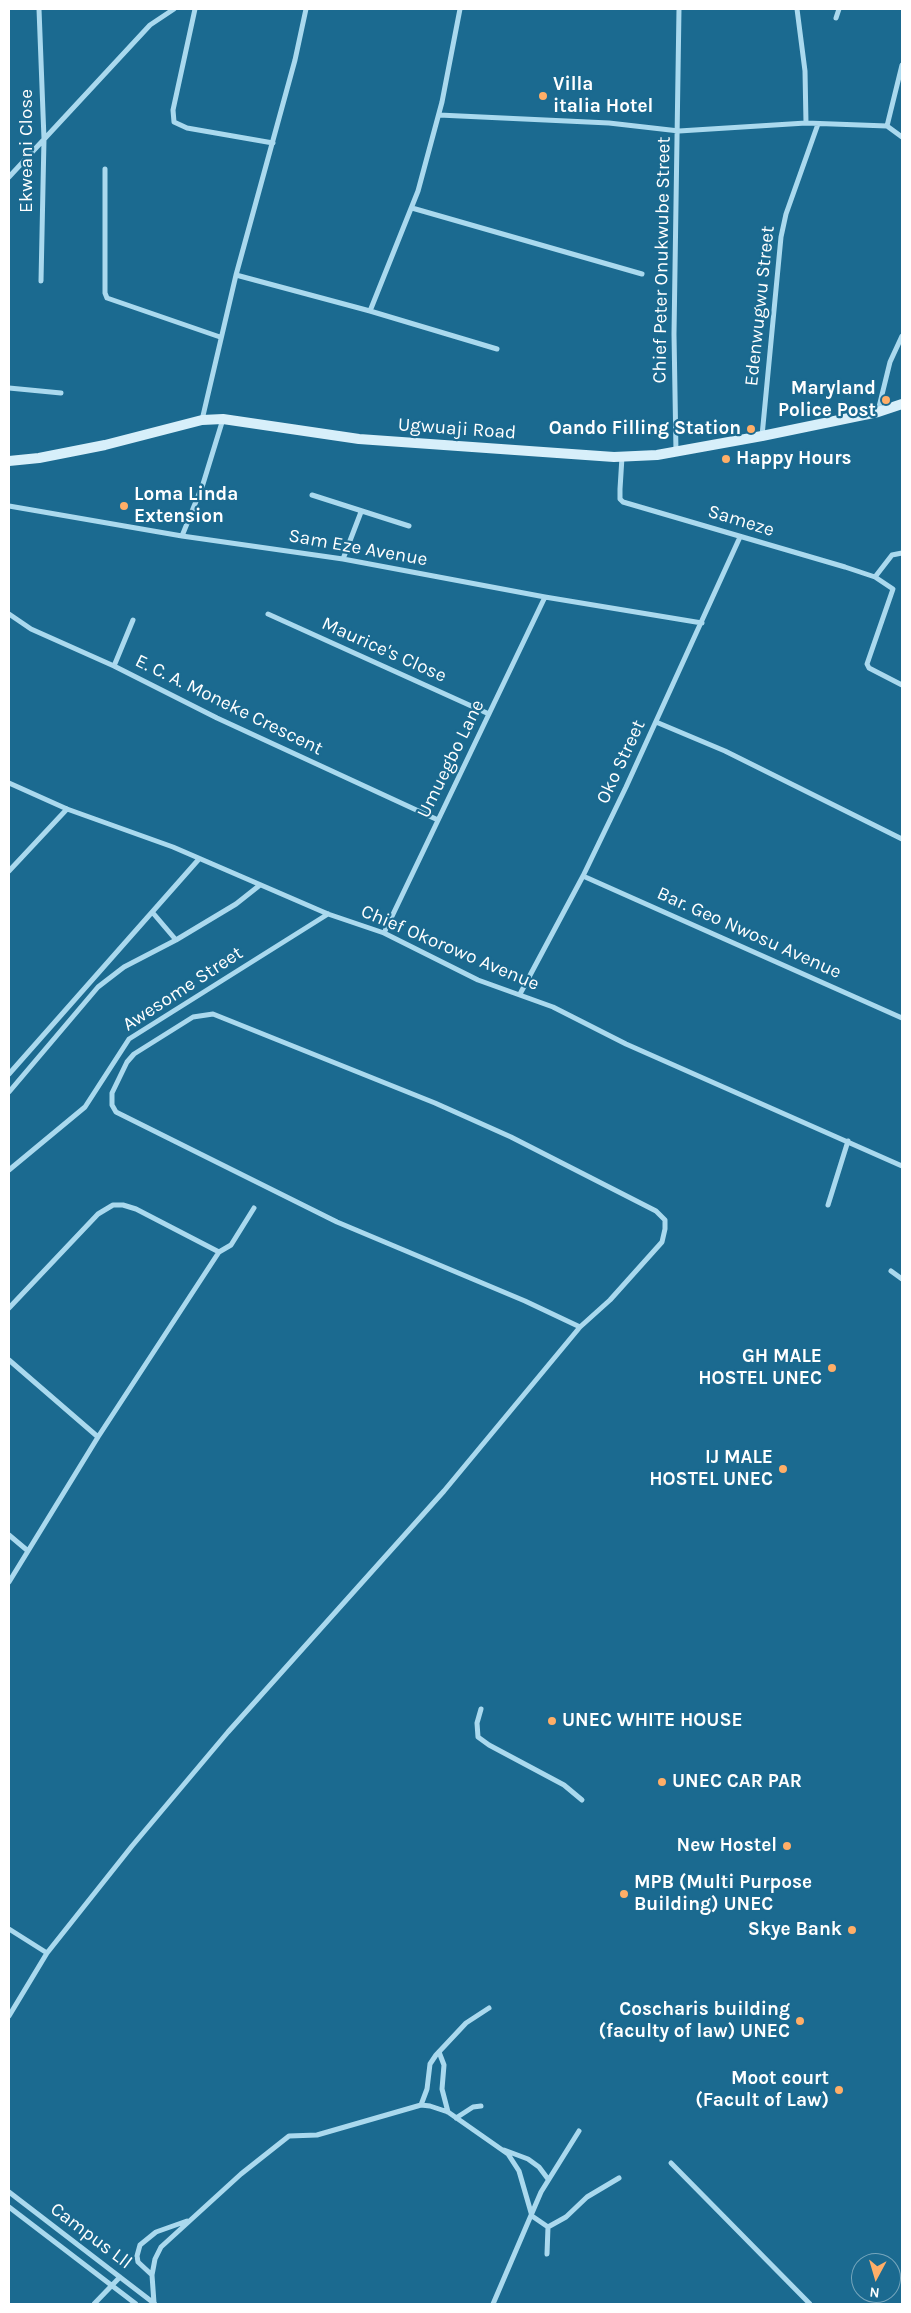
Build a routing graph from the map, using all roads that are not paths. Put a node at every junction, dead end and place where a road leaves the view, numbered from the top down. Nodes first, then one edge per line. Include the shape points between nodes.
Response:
1 (39, 9) edge
2 (174, 9) edge
3 (196, 9) edge
4 (306, 9) edge
5 (460, 9) edge
6 (677, 9) edge
7 (797, 9) edge
8 (839, 9) edge
9 (836, 18) dead end
10 (902, 65) edge
11 (438, 115) junction
12 (806, 123) junction
13 (818, 124) junction
14 (887, 126) junction
15 (679, 131) junction
16 (902, 137) edge
17 (44, 139) junction
18 (273, 143) junction
19 (105, 169) dead end
20 (9, 177) edge
21 (412, 208) junction
22 (642, 274) dead end
23 (236, 275) junction
24 (41, 280) dead end
25 (370, 311) junction
26 (902, 336) edge
27 (220, 337) junction
28 (496, 349) dead end
29 (9, 388) edge
30 (61, 393) dead end
31 (902, 404) edge
32 (878, 412) junction
33 (224, 419) junction
34 (202, 420) junction
35 (762, 436) junction
36 (676, 452) junction
37 (622, 457) junction
38 (9, 461) edge
39 (312, 495) dead end
40 (9, 506) edge
41 (361, 512) junction
42 (409, 526) dead end
43 (182, 536) junction
44 (740, 537) junction
45 (902, 553) edge
46 (344, 559) junction
47 (875, 577) junction
48 (544, 597) junction
49 (9, 614) edge
50 (268, 614) dead end
51 (133, 620) dead end
52 (702, 623) junction
53 (114, 666) junction
54 (902, 686) edge
55 (489, 714) junction
56 (656, 722) junction
57 (9, 783) edge
58 (67, 809) junction
59 (438, 820) junction
60 (902, 839) edge
61 (199, 859) junction
62 (9, 871) edge
63 (583, 876) junction
64 (260, 884) junction
65 (153, 913) junction
66 (328, 914) junction
67 (384, 933) junction
68 (176, 940) junction
69 (520, 994) junction
70 (902, 1018) edge
71 (9, 1074) edge
72 (9, 1092) edge
73 (848, 1142) junction
74 (902, 1166) edge
75 (9, 1170) edge
76 (828, 1204) dead end
77 (254, 1208) dead end
78 (219, 1252) junction
79 (892, 1271) dead end
80 (902, 1279) edge
81 (9, 1308) edge
82 (580, 1327) junction
83 (9, 1360) edge
84 (98, 1437) junction
85 (9, 1534) edge
86 (28, 1551) junction
87 (9, 1582) edge
88 (481, 1709) dead end
89 (582, 1800) dead end
90 (9, 1929) edge
91 (47, 1953) junction
92 (489, 2008) dead end
93 (9, 2016) edge
94 (439, 2052) junction
95 (421, 2105) junction
96 (481, 2106) dead end
97 (448, 2112) junction
98 (456, 2118) junction
99 (579, 2131) dead end
100 (503, 2150) junction
101 (672, 2163) dead end
102 (619, 2178) dead end
103 (548, 2179) junction
104 (9, 2192) edge
105 (9, 2207) edge
106 (532, 2216) junction
107 (190, 2220) junction
108 (548, 2228) junction
109 (547, 2254) dead end
110 (152, 2275) junction
111 (120, 2277) junction
112 (112, 2286) junction
113 (94, 2304) edge
114 (136, 2304) edge
115 (155, 2304) edge
116 (493, 2304) edge
117 (810, 2304) edge

1 - 17 street, Ekweani Close
2 - 17 street via 150,25
3 - 18 street via 173,110 174,122 187,128
4 - 18 street
5 - 11 street
6 - 15 street, Chief Peter Onukwube Street
7 - 12 street via 805,70
8 - 9 street
10 - 14 street
11 - 15 street via 609,123
11 - 21 street
12 - 13 street
12 - 15 street
13 - 14 street
13 - 35 street, Edenwugwu Street via 781,237
14 - 16 street
15 - 36 street, Chief Peter Onukwube Street via 674,334
17 - 20 street
17 - 24 street, Ekweani Close
18 - 23 street
19 - 27 street via 107,298
21 - 22 street
21 - 25 street
23 - 25 street
23 - 27 street
25 - 28 street
26 - 32 street via 890,362
27 - 34 street
29 - 30 street
31 - 32 main road, Ugwuaji Road
32 - 35 main road, Ugwuaji Road
33 - 34 main road, Ugwuaji Road
33 - 37 main road, Ugwuaji Road via 359,439
33 - 43 street
34 - 38 main road, Ugwuaji Road via 105,445
35 - 36 main road, Ugwuaji Road
36 - 37 main road, Ugwuaji Road
37 - 44 street, Sameze via 620,499 623,502
39 - 41 street
40 - 43 street, Sam Eze Avenue
41 - 42 street
41 - 46 street
43 - 46 street, Sam Eze Avenue
44 - 47 street, Sameze
44 - 52 street, Oko Street
45 - 47 street via 892,555
46 - 48 street, Sam Eze Avenue
47 - 54 street, Sameze via 892,589 867,664
48 - 52 street, Sam Eze Avenue
48 - 55 street, Umuegbo Lane
49 - 53 street, E. C. A. Moneke Crescent via 31,629
50 - 55 street, Maurice's Close
51 - 53 street
52 - 56 street, Oko Street
53 - 59 street, E. C. A. Moneke Crescent via 216,718
55 - 59 street, Umuegbo Lane
56 - 60 street via 725,752
56 - 63 street, Oko Street
57 - 58 street, Chief Okorowo Avenue
58 - 61 street, Chief Okorowo Avenue
58 - 62 street
59 - 67 street, Umuegbo Lane
61 - 64 street, Chief Okorowo Avenue
61 - 65 street
63 - 69 street, Oko Street
63 - 70 street, Bar. Geo Nwosu Avenue
64 - 66 street, Chief Okorowo Avenue
64 - 68 street via 236,904
65 - 68 street
65 - 71 street
66 - 67 street, Chief Okorowo Avenue
66 - 75 street, Awesome Street via 129,1039 85,1107
67 - 69 street, Chief Okorowo Avenue via 478,980
68 - 72 street via 124,967 98,987
69 - 73 street, Chief Okorowo Avenue
73 - 74 street, Chief Okorowo Avenue
73 - 76 street
77 - 78 street via 231,1245
78 - 81 street via 136,1209 123,1204 113,1205 98,1214
78 - 84 street
79 - 80 street
82 - 82 street via 337,1222 116,1112 112,1093 127,1062 134,1054 192,1017 213,1014 459,1113 656,1211 665,1220 662,1242 610,1300
82 - 91 street via 444,1491 228,1732
83 - 84 street
84 - 86 street
85 - 86 street
86 - 87 street
88 - 89 street via 478,1737 564,1785
90 - 91 street
91 - 93 street
92 - 94 street via 466,2023
94 - 95 street via 430,2064
94 - 97 street via 444,2065 442,2089
95 - 97 street
95 - 107 street via 328,2133 289,2136
96 - 98 street via 473,2107
97 - 98 street
98 - 100 street
99 - 103 street
100 - 103 street via 528,2159
100 - 106 street via 519,2171
101 - 117 street
102 - 108 street via 587,2197 566,2217
103 - 106 street
104 - 111 street, Campus Lll
105 - 112 street
106 - 108 street
106 - 116 street
107 - 110 street via 162,2247 155,2259
107 - 110 street via 156,2232 140,2244 136,2256 138,2262
108 - 109 street
110 - 115 street
111 - 112 street
111 - 115 street, Campus Lll
112 - 113 street
112 - 114 street

